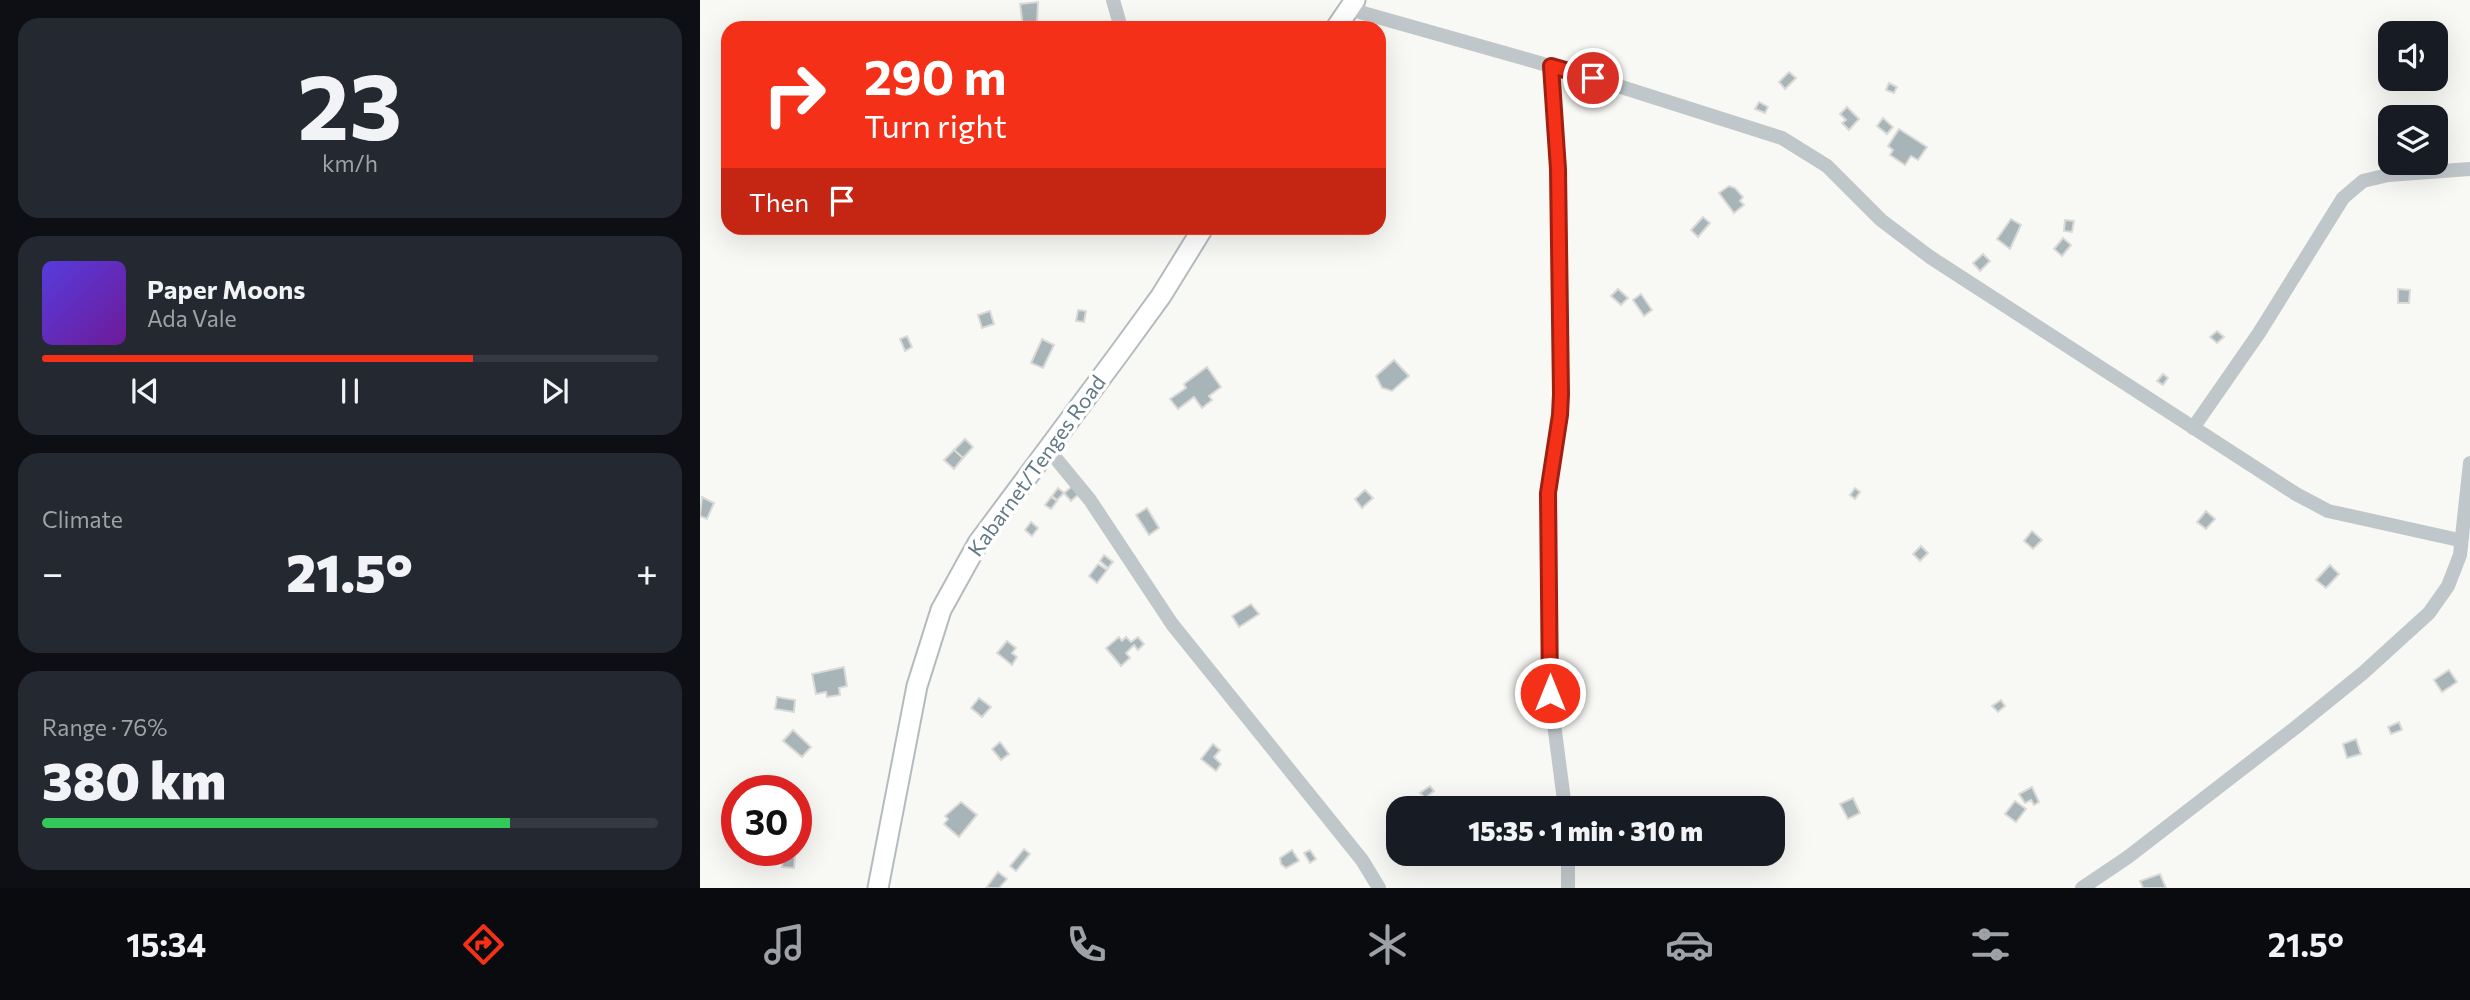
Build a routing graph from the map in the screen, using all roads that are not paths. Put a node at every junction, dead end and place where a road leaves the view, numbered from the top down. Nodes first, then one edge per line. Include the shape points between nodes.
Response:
1 (1113, 0) edge
2 (1352, 4) edge
3 (1119, 21) edge
4 (1341, 21) edge
5 (1551, 66) junction
6 (2470, 169) edge
7 (1199, 235) edge
8 (2193, 428) junction
9 (1048, 449) junction
10 (2470, 463) edge
11 (2459, 540) junction
12 (1563, 796) edge
13 (1568, 866) edge
14 (878, 888) edge
15 (1379, 888) edge
16 (1568, 888) edge
17 (2082, 888) edge

1 - 3 street
2 - 4 street
2 - 5 street
5 - 8 street via 1767,132 1806,150 1881,220 1930,257
5 - 12 street via 1558,169 1561,405 1548,493 1550,693
6 - 8 street via 2388,175 2362,181 2343,198 2259,334
7 - 9 street, Kabarnet/Tenges Road via 1160,296
8 - 11 street via 2328,511
9 - 14 street, Kabarnet/Tenges Road via 978,543 930,638 916,686
9 - 15 street via 1090,500 1172,624 1362,860
10 - 11 street
11 - 17 street via 2460,555 2448,586 2407,635 2295,728
13 - 16 street

